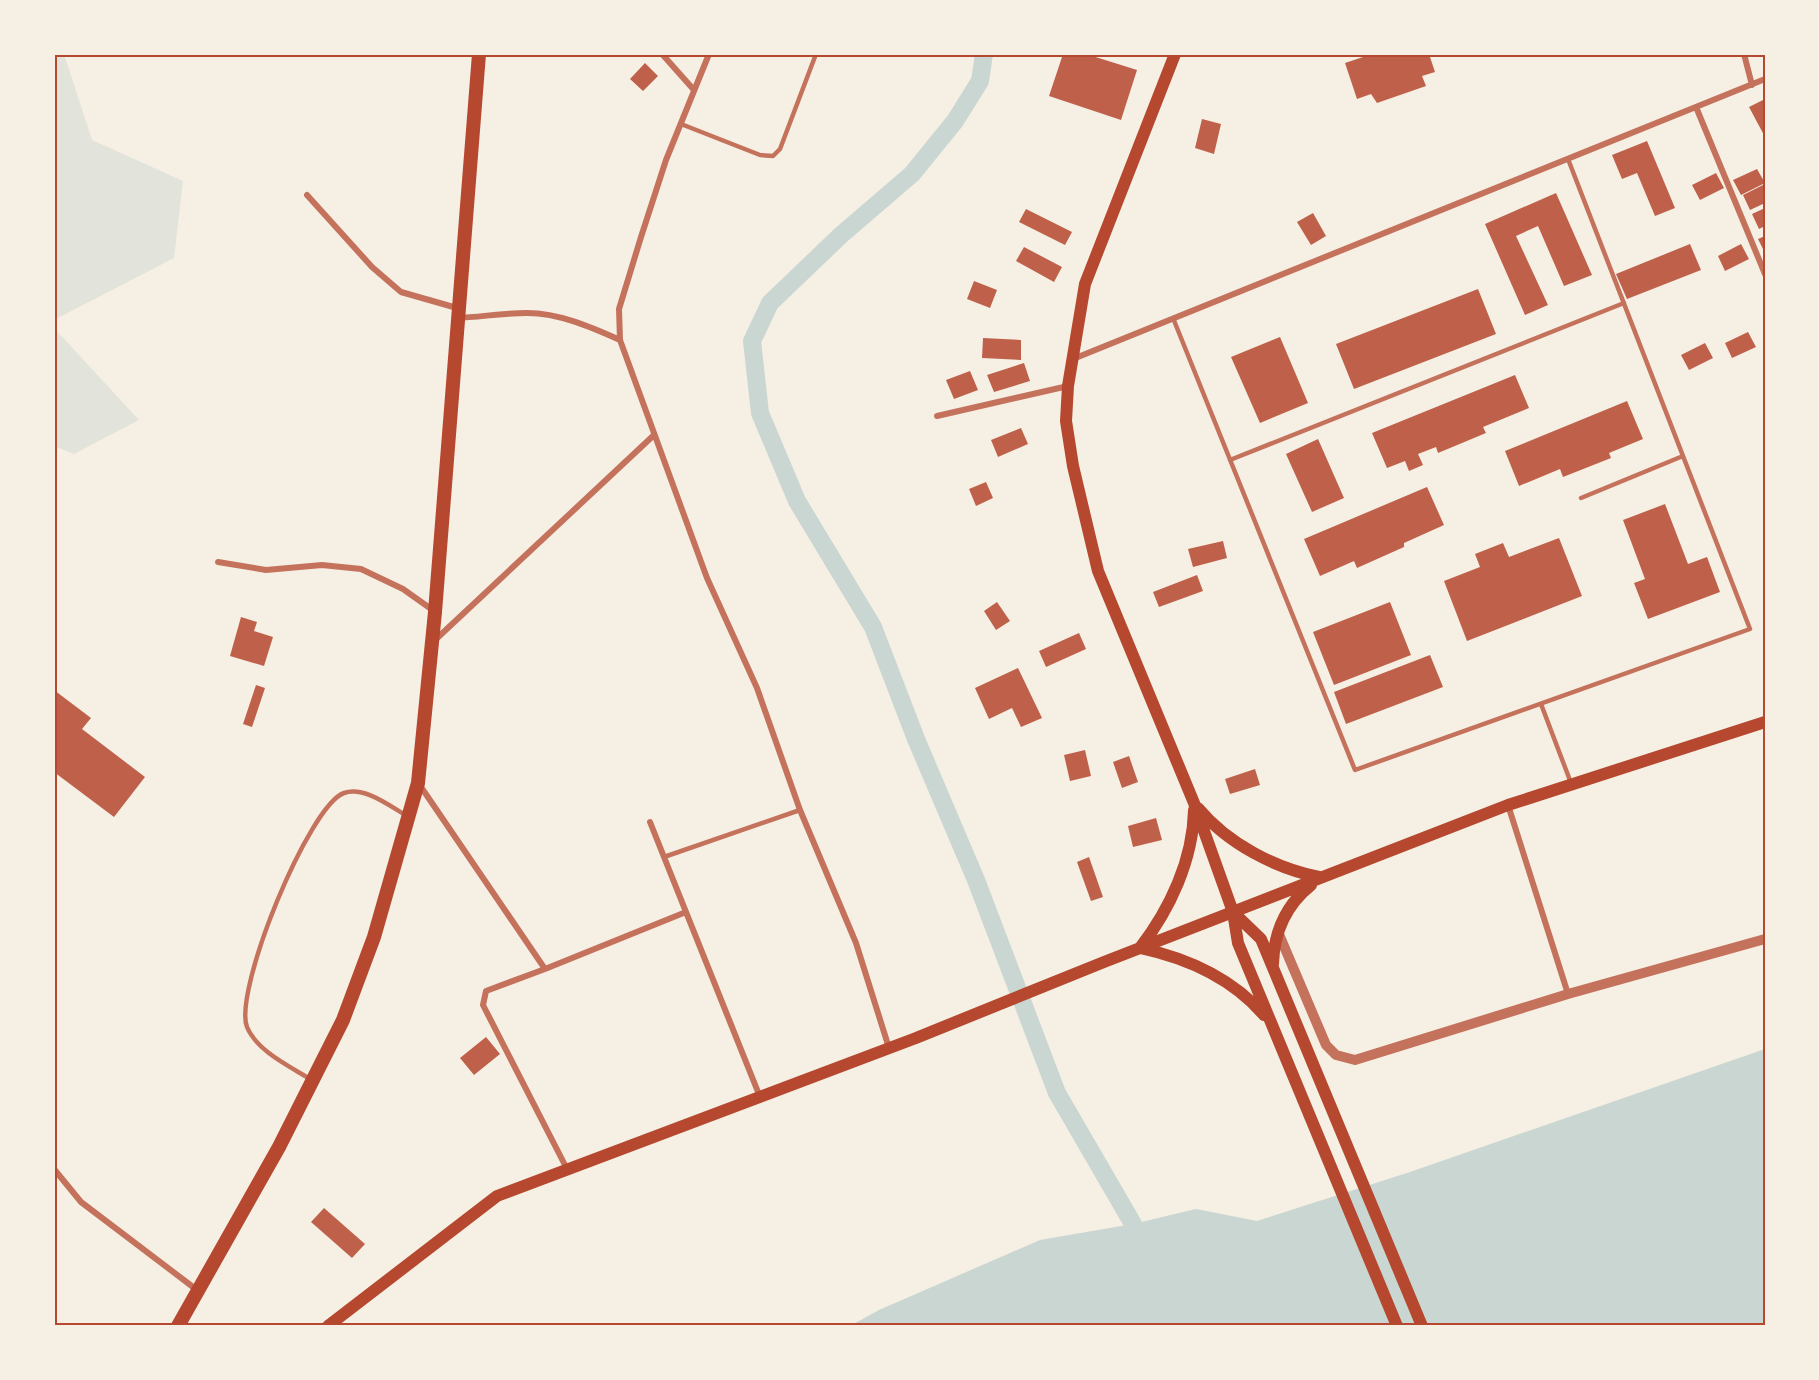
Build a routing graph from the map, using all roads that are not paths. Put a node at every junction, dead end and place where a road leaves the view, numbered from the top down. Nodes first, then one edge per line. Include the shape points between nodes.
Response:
1 (479, 54) edge
2 (662, 54) edge
3 (709, 54) edge
4 (816, 54) edge
5 (1175, 54) edge
6 (1744, 54) edge
7 (1765, 79) edge
8 (1752, 85) junction
9 (694, 90) junction
10 (1696, 108) junction
11 (681, 124) junction
12 (1568, 159) junction
13 (307, 195) dead end
14 (1765, 274) edge
15 (1624, 303) junction
16 (457, 313) junction
17 (1173, 317) junction
18 (620, 340) junction
19 (1072, 359) junction
20 (1068, 386) junction
21 (937, 416) dead end
22 (654, 435) junction
23 (1683, 456) junction
24 (1230, 460) junction
25 (1581, 498) dead end
26 (218, 562) dead end
27 (435, 612) junction
28 (432, 643) junction
29 (1541, 704) junction
30 (1765, 722) edge
31 (418, 783) junction
32 (1571, 784) junction
33 (1194, 803) junction
34 (1508, 805) junction
35 (800, 810) junction
36 (409, 818) junction
37 (650, 822) dead end
38 (664, 856) junction
39 (1320, 878) junction
40 (686, 912) junction
41 (1233, 912) junction
42 (1278, 932) junction
43 (1765, 939) edge
44 (1140, 948) junction
45 (1273, 968) junction
46 (544, 969) junction
47 (1568, 994) junction
48 (1271, 1023) junction
49 (890, 1048) junction
50 (314, 1082) junction
51 (760, 1097) junction
52 (54, 1169) edge
53 (567, 1170) junction
54 (197, 1290) junction
55 (178, 1326) edge
56 (328, 1326) edge
57 (1397, 1326) edge
58 (1422, 1326) edge

1 - 16 highway
2 - 9 street
3 - 9 street
4 - 11 lane via 774,156 760,155
5 - 19 main road via 1085,284
6 - 8 street
7 - 8 street
8 - 10 street
9 - 11 street
10 - 12 street
10 - 14 street
11 - 18 street via 619,309
12 - 15 lane
12 - 17 street
13 - 16 street via 372,267 401,292
15 - 23 lane
15 - 24 lane
16 - 18 street via 537,314 588,326
16 - 27 highway
17 - 19 street
17 - 24 lane
18 - 22 street
19 - 20 main road
20 - 21 street
20 - 33 main road via 1066,421 1073,466 1098,571
22 - 28 street
22 - 35 street via 708,578 757,688
23 - 25 lane
23 - 29 lane via 1750,629
24 - 29 lane via 1355,770
26 - 27 street via 266,570 322,565 361,569 403,589
27 - 28 highway
28 - 31 highway
29 - 32 lane
30 - 32 main road
31 - 36 highway
31 - 46 street
32 - 34 main road
33 - 39 main road via 1213,824 1247,849
33 - 41 main road
33 - 44 main road via 1191,841 1179,878 1163,914
34 - 39 main road
34 - 47 street
35 - 38 lane
35 - 49 street via 856,943
36 - 50 highway via 374,937 343,1020
36 - 50 lane via 366,794 345,792 332,801 266,924 245,1008 247,1027 264,1049
37 - 38 street
38 - 40 street
39 - 41 main road
39 - 42 main road via 1294,901
40 - 46 street
40 - 51 street
41 - 44 main road
41 - 45 main road via 1261,939
41 - 48 main road via 1238,943
42 - 45 main road
42 - 47 street via 1326,1045 1348,1060 1363,1059
43 - 47 street
44 - 48 main road via 1188,962 1224,979 1253,1002
44 - 49 main road
45 - 58 main road
46 - 53 street via 486,991 483,1005
48 - 57 main road
49 - 51 main road
50 - 54 highway
51 - 53 main road
52 - 54 street via 81,1202
53 - 56 main road via 497,1196
54 - 55 highway

